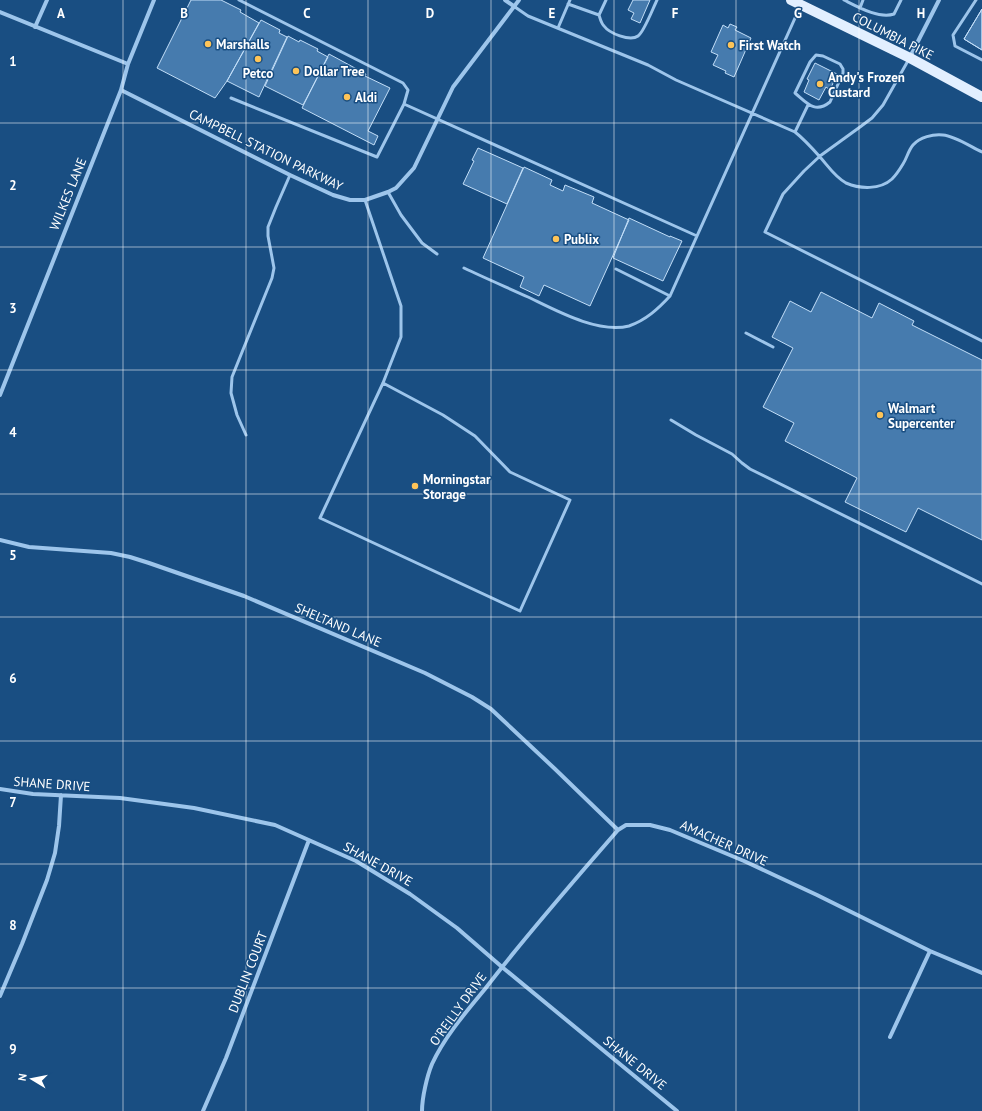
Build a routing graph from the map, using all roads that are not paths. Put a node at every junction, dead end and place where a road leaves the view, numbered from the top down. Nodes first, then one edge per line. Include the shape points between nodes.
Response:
1 (47, 0) edge
2 (154, 0) edge
3 (239, 0) edge
4 (505, 0) edge
5 (519, 0) edge
6 (570, 0) edge
7 (606, 0) edge
8 (657, 0) edge
9 (791, 0) edge
10 (844, 0) edge
11 (864, 0) edge
12 (901, 0) edge
13 (939, 0) edge
14 (968, 0) edge
15 (975, 1) edge
16 (568, 4) junction
17 (801, 5) junction
18 (515, 7) junction
19 (860, 8) junction
20 (0, 12) edge
21 (599, 15) junction
22 (35, 27) junction
23 (558, 28) junction
24 (910, 58) junction
25 (982, 60) edge
26 (128, 64) junction
27 (121, 90) junction
28 (982, 97) edge
29 (231, 98) dead end
30 (404, 104) junction
31 (808, 105) junction
32 (752, 113) junction
33 (438, 119) junction
34 (795, 132) junction
35 (982, 152) edge
36 (820, 156) junction
37 (290, 175) junction
38 (388, 192) junction
39 (365, 200) junction
40 (697, 236) junction
41 (438, 254) dead end
42 (464, 268) dead end
43 (616, 269) dead end
44 (670, 296) junction
45 (746, 333) dead end
46 (982, 341) edge
47 (772, 347) dead end
48 (382, 383) junction
49 (0, 395) edge
50 (671, 420) dead end
51 (246, 435) dead end
52 (0, 540) edge
53 (982, 583) edge
54 (0, 789) edge
55 (61, 795) junction
56 (618, 830) junction
57 (309, 840) junction
58 (930, 951) junction
59 (502, 967) junction
60 (982, 973) edge
61 (0, 996) edge
62 (890, 1037) dead end
63 (203, 1111) edge
64 (422, 1111) edge
65 (677, 1111) edge

1 - 22 street
2 - 26 street, WILKES LANE
3 - 30 lane via 403,83 408,90
4 - 18 street
5 - 18 street, CAMPBELL STATION PARKWAY
6 - 16 lane
7 - 21 lane
8 - 21 lane via 646,25 638,36 632,38 622,37 604,27
9 - 17 main road, COLUMBIA PIKE
10 - 19 lane
11 - 19 lane
12 - 19 lane via 894,14 890,16 882,16
13 - 24 street
14 - 15 lane
15 - 25 lane via 953,35 955,46
16 - 21 lane
16 - 23 lane
17 - 24 main road, COLUMBIA PIKE
17 - 32 lane
18 - 23 lane via 528,16
18 - 33 street, CAMPBELL STATION PARKWAY via 453,87
20 - 22 street
22 - 26 street
23 - 32 lane via 648,65
24 - 28 main road, COLUMBIA PIKE
24 - 36 lane via 883,105 872,118
26 - 27 street, WILKES LANE
27 - 37 street, CAMPBELL STATION PARKWAY
27 - 49 street, WILKES LANE
29 - 30 lane via 377,157
30 - 33 lane
31 - 31 lane via 815,108 830,102 843,73 840,64 820,55 813,58 795,93
31 - 34 lane
32 - 34 lane
32 - 40 lane
33 - 38 street, CAMPBELL STATION PARKWAY via 414,168 396,188
33 - 40 lane
34 - 36 lane
35 - 36 lane via 945,135 922,138 913,145 892,179 878,186 863,188 845,182
36 - 46 lane via 783,194 765,232
37 - 39 street, CAMPBELL STATION PARKWAY via 333,195 350,200
37 - 51 lane via 268,227 274,268 272,278 232,377 231,393 237,416
38 - 39 street, CAMPBELL STATION PARKWAY
38 - 41 lane via 422,243
39 - 48 lane via 401,306 401,337
40 - 44 lane
42 - 44 lane via 576,320 602,326 627,326 638,322 650,316
43 - 44 lane
45 - 47 lane
48 - 48 lane via 320,518 520,611 570,500 510,472 475,436 443,415
50 - 53 lane via 732,454 750,469
52 - 56 street, SHELTAND LANE via 29,547 111,553 130,557 244,596 431,676 491,709
54 - 55 street, SHANE DRIVE
55 - 57 street, SHANE DRIVE via 120,798 194,808 275,825
55 - 61 street via 55,853 47,880
56 - 58 street, AMACHER DRIVE via 626,825 650,825 670,830 744,861
56 - 59 street
57 - 59 street, SHANE DRIVE via 356,861 410,894 458,928
57 - 63 street, DUBLIN COURT via 226,1058
58 - 60 street, AMACHER DRIVE
58 - 62 street
59 - 64 street, O'REILLY DRIVE via 442,1044 432,1065 422,1100
59 - 65 street, SHANE DRIVE

